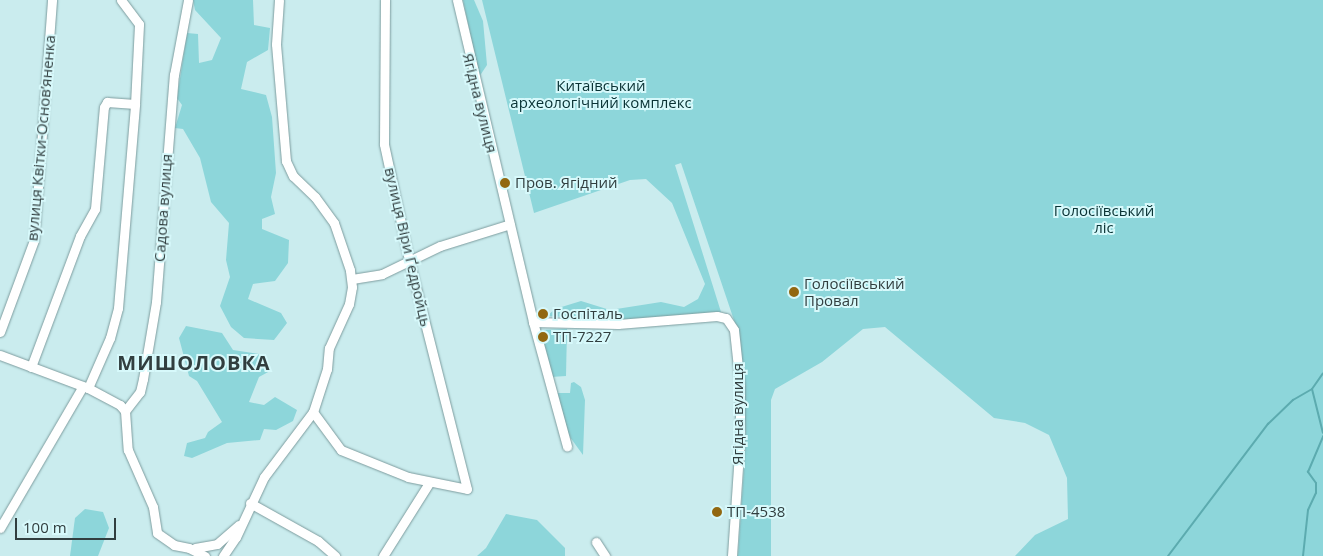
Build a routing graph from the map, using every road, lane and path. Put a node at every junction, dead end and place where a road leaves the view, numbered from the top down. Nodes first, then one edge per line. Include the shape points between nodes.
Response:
1 (52, 0) edge
2 (121, 0) edge
3 (188, 0) edge
4 (279, 0) edge
5 (385, 0) edge
6 (457, 0) edge
7 (135, 104) junction
8 (510, 224) junction
9 (409, 260) junction
10 (352, 279) junction
11 (533, 322) junction
12 (0, 332) edge
13 (0, 355) edge
14 (31, 367) junction
15 (86, 387) junction
16 (125, 411) junction
17 (313, 412) junction
18 (567, 446) dead end
19 (429, 483) junction
20 (250, 503) junction
21 (240, 524) junction
22 (0, 528) edge
23 (596, 542) dead end
24 (189, 548) junction
25 (205, 556) edge
26 (223, 556) edge
27 (335, 556) edge
28 (383, 556) edge
29 (605, 556) edge
30 (732, 556) edge

1 - 12 street, вулиця Квітки-Основ’яненка via 34,240
2 - 7 street via 139,24
3 - 16 street, Садова вулиця via 174,75 156,302 140,392
4 - 10 street via 276,44 281,136 286,161 293,176 316,197 334,223
5 - 9 street, вулиця Віри Ґедройць via 382,122
6 - 8 street, Ягідна вулиця
7 - 14 street via 107,102 104,107 95,209 80,236
7 - 15 street via 118,308 110,338
8 - 9 street via 440,246
8 - 11 street, Ягідна вулиця
9 - 10 street via 382,274
9 - 19 street, вулиця Віри Ґедройць via 467,489
10 - 17 street via 349,304 329,348 327,369
11 - 18 street, Ягідна вулиця
11 - 30 street, Ягідна вулиця via 618,324 726,318 734,330 740,386
13 - 14 street
14 - 15 street
15 - 16 street via 120,404
15 - 22 street
16 - 24 street via 128,450 151,501 157,533 174,545
17 - 19 street via 341,450
17 - 20 street via 264,477
19 - 28 street
20 - 21 street
20 - 27 street via 318,541
21 - 24 street via 217,544
21 - 26 street
23 - 29 street
24 - 25 street

